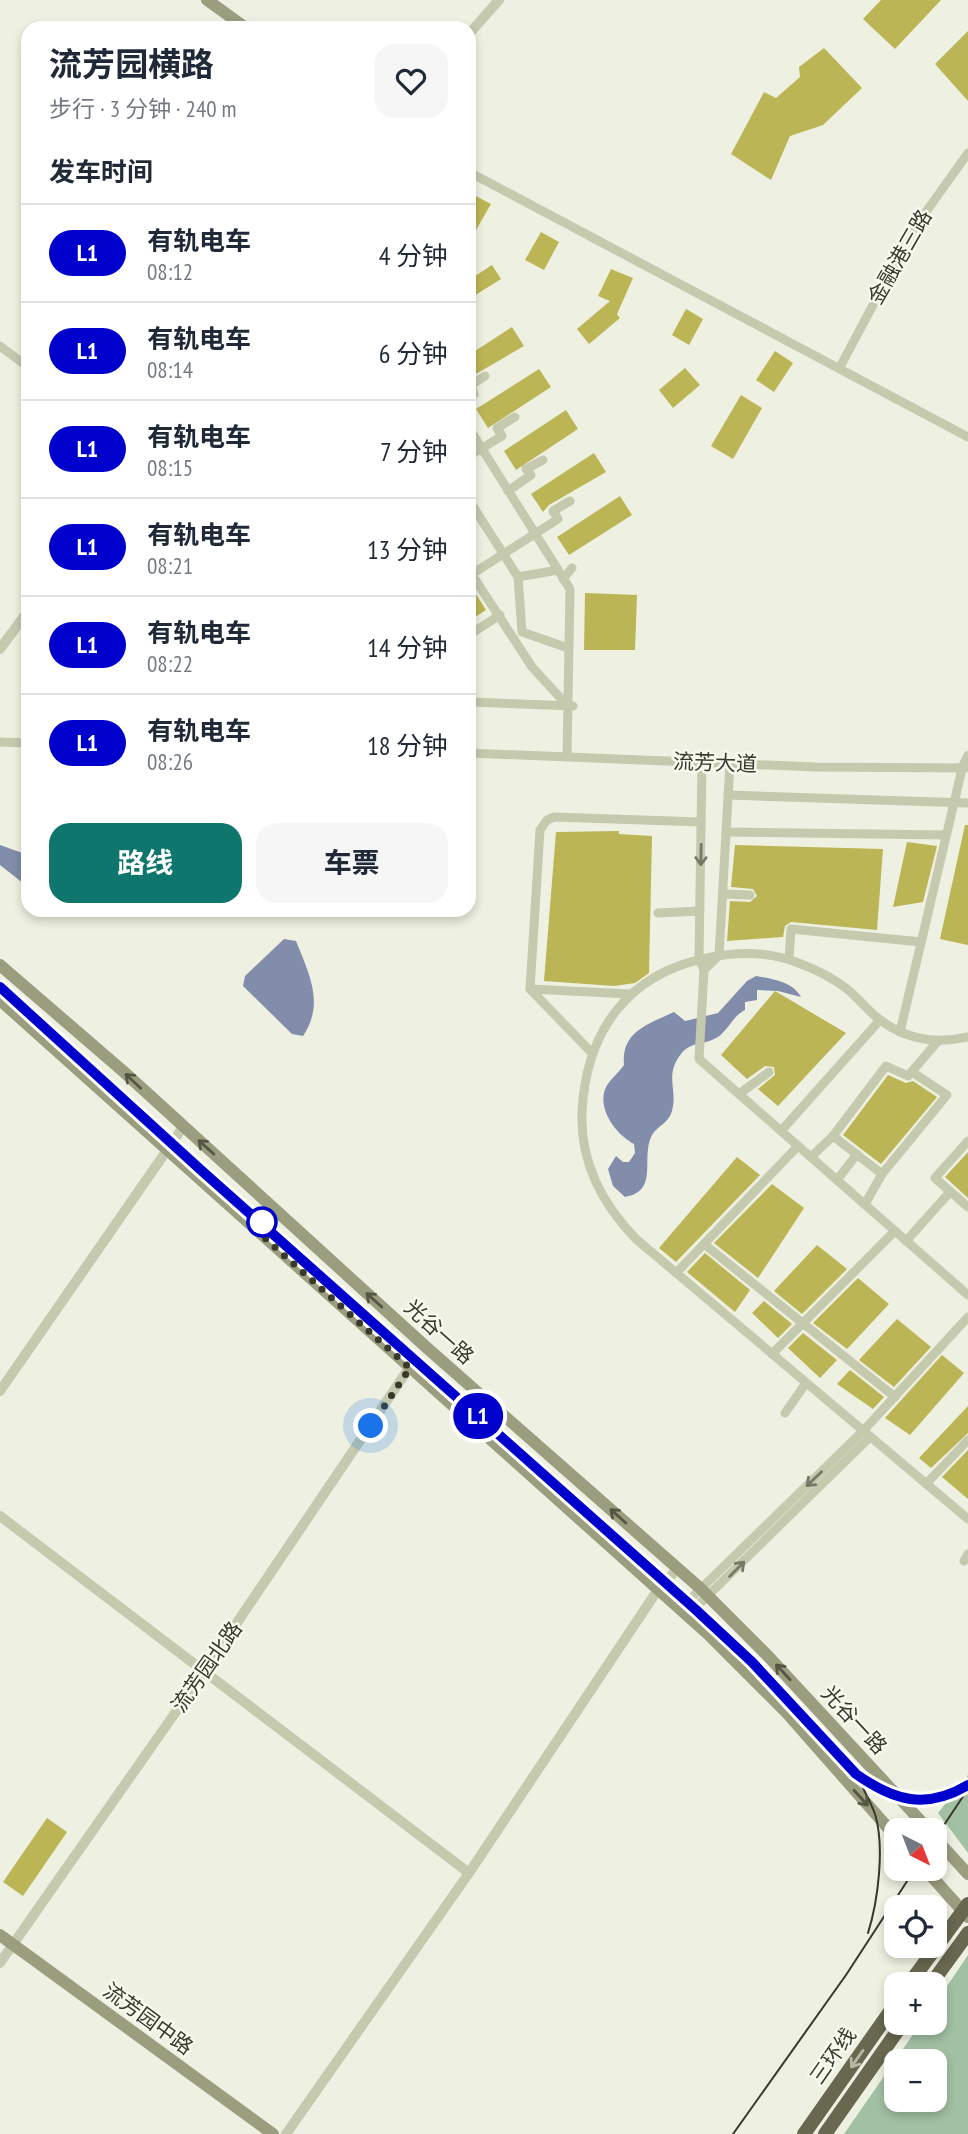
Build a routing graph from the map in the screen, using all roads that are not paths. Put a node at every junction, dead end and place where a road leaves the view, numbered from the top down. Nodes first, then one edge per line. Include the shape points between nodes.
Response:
1 (207, 0) edge
2 (499, 0) edge
3 (236, 21) edge
4 (476, 26) edge
5 (968, 153) edge
6 (476, 176) edge
7 (0, 346) edge
8 (21, 362) edge
9 (840, 367) junction
10 (485, 376) dead end
11 (476, 382) edge
12 (514, 417) dead end
13 (968, 437) edge
14 (476, 440) edge
15 (481, 448) junction
16 (476, 451) edge
17 (542, 460) dead end
18 (508, 491) junction
19 (570, 501) dead end
20 (476, 511) edge
21 (536, 534) junction
22 (504, 555) junction
23 (572, 568) dead end
24 (476, 571) edge
25 (561, 574) junction
26 (518, 577) junction
27 (476, 582) edge
28 (500, 615) junction
29 (21, 620) edge
30 (476, 630) edge
31 (568, 648) junction
32 (0, 649) edge
33 (476, 702) edge
34 (570, 706) junction
35 (0, 742) edge
36 (21, 743) edge
37 (476, 753) edge
38 (968, 756) edge
39 (567, 757) junction
40 (702, 762) junction
41 (730, 763) junction
42 (965, 768) edge
43 (728, 795) junction
44 (954, 802) junction
45 (968, 803) edge
46 (701, 822) junction
47 (726, 832) junction
48 (946, 835) junction
49 (723, 894) junction
50 (750, 895) dead end
51 (700, 912) junction
52 (658, 914) dead end
53 (921, 942) junction
54 (719, 955) junction
55 (699, 959) junction
56 (789, 959) junction
57 (0, 965) edge
58 (704, 970) junction
59 (530, 989) junction
60 (630, 994) junction
61 (0, 1000) edge
62 (880, 1020) junction
63 (900, 1032) junction
64 (968, 1037) edge
65 (938, 1041) junction
66 (592, 1053) junction
67 (769, 1072) dead end
68 (912, 1072) junction
69 (739, 1094) junction
70 (183, 1127) junction
71 (781, 1131) junction
72 (833, 1136) junction
73 (968, 1141) edge
74 (798, 1146) junction
75 (167, 1151) junction
76 (857, 1154) junction
77 (811, 1157) junction
78 (882, 1174) junction
79 (837, 1180) junction
80 (950, 1192) junction
81 (865, 1204) junction
82 (968, 1208) edge
83 (895, 1231) junction
84 (906, 1241) junction
85 (704, 1244) junction
86 (676, 1273) junction
87 (968, 1295) edge
88 (968, 1317) edge
89 (803, 1323) junction
90 (772, 1354) junction
91 (410, 1368) junction
92 (806, 1383) junction
93 (0, 1391) edge
94 (895, 1397) junction
95 (785, 1413) dead end
96 (867, 1434) junction
97 (968, 1440) edge
98 (926, 1484) junction
99 (0, 1516) edge
100 (968, 1519) edge
101 (677, 1569) junction
102 (657, 1591) junction
103 (705, 1592) junction
104 (683, 1613) junction
105 (203, 1673) junction
106 (918, 1818) edge
107 (884, 1823) edge
108 (947, 1851) edge
109 (469, 1873) junction
110 (968, 1874) edge
111 (936, 1881) edge
112 (968, 1904) edge
113 (968, 1917) edge
114 (968, 1933) edge
115 (0, 1935) edge
116 (13, 1945) junction
117 (0, 1963) edge
118 (918, 1972) edge
119 (939, 1972) edge
120 (884, 2020) edge
121 (895, 2035) edge
122 (273, 2134) edge
123 (286, 2134) edge
124 (804, 2134) edge
125 (825, 2134) edge

1 - 3 main road
2 - 4 street
5 - 9 street, 金融港三路 via 913,230
6 - 9 street
7 - 8 street
9 - 13 street
10 - 11 street
12 - 15 street via 497,428 502,436
14 - 15 street
15 - 16 street
15 - 18 street
17 - 18 street via 526,469 531,475
18 - 21 street
19 - 21 street via 553,511 558,519
20 - 22 street
21 - 22 street
21 - 25 street
22 - 24 street
22 - 26 street
23 - 25 street
25 - 26 street
25 - 31 street via 570,589
26 - 31 street via 522,632
27 - 28 street
28 - 30 street
28 - 34 street via 532,667
29 - 32 street
31 - 34 street
33 - 34 street
34 - 39 street
35 - 36 street
37 - 39 street, 流芳大道
38 - 42 street
39 - 40 street, 流芳大道
40 - 41 street, 流芳大道
40 - 46 street
41 - 42 street, 流芳大道
41 - 43 street
42 - 44 street
43 - 44 street
43 - 47 street
44 - 45 street
44 - 48 street
46 -> 51 street
46 - 59 street via 547,820 540,830 540,921
47 - 48 street
47 - 49 street
48 - 53 street
49 - 50 street
49 - 54 street
51 - 52 street
51 - 55 street
53 - 56 street via 791,929
53 - 63 street
54 - 55 street
54 - 56 street via 755,953
54 - 58 street
55 - 58 street
55 - 60 street via 664,972
56 - 62 street via 844,987
70 -> 57 main road, 光谷一路
58 - 69 street via 699,1059
59 - 60 street
59 - 66 street
60 - 66 street via 603,1029
61 - 75 main road
62 - 63 street
62 - 71 street
63 - 65 street
64 - 65 street
65 - 68 street
66 - 86 street via 582,1117 589,1167 613,1214
67 - 69 street
68 - 72 street via 908,1076 886,1066
68 - 78 street via 947,1096
69 - 71 street
70 - 75 street
101 -> 70 main road, 光谷一路
71 - 74 street
72 - 76 street
72 - 77 street
73 - 80 street via 935,1178
74 - 77 street
74 - 85 street
75 - 91 main road
75 - 93 street
76 - 78 street
76 - 79 street
77 - 79 street
78 - 81 street
79 - 81 street
80 - 82 street
80 - 84 street
81 - 83 street
83 - 84 street
83 - 89 street
84 - 87 street
85 - 86 street
85 - 89 street
86 - 90 street
88 - 94 street
89 - 90 street
89 - 94 street
90 - 92 street
91 - 102 main road
91 - 105 street, 流芳园北路
92 - 95 street
92 - 96 street
94 - 96 street
96 - 98 street
96 - 103 street
97 - 98 street
98 - 100 street
99 - 105 street
101 - 102 street
101 - 103 main road, 光谷一路
102 - 104 main road
102 - 109 street
103 - 104 street
106 -> 103 main road, 光谷一路
104 -> 107 main road via 787,1713
105 - 109 street
105 - 116 street, 流芳园北路
108 - 110 main road
109 - 123 street
111 - 113 main road
112 - 118 highway
114 - 119 highway
115 - 116 main road, 流芳园中路
116 - 117 street, 流芳园北路
116 - 122 main road, 流芳园中路
120 -> 124 highway, 三环线
121 - 125 highway, 三环线

